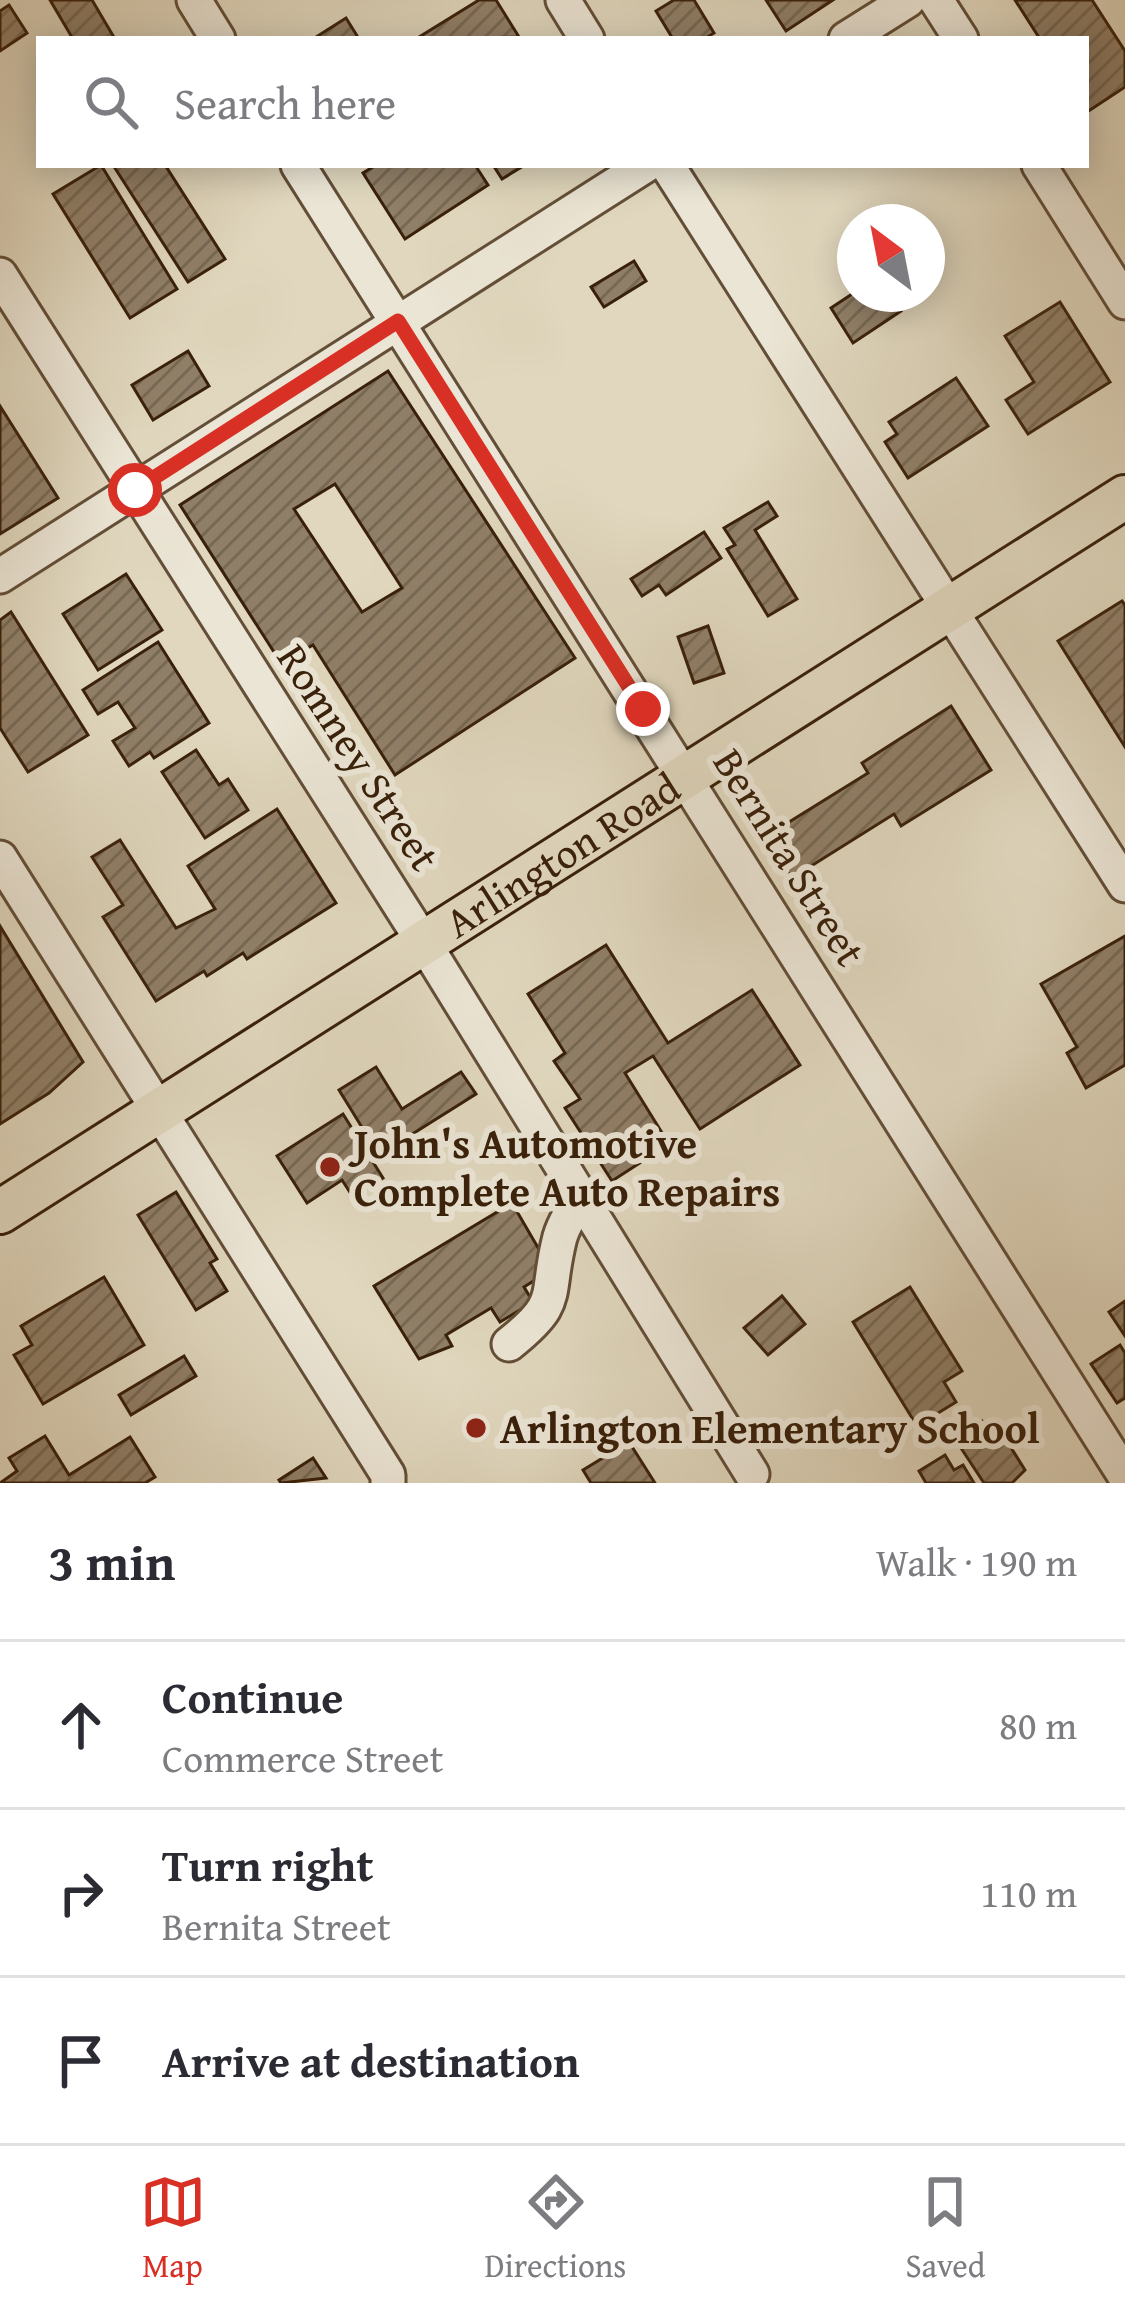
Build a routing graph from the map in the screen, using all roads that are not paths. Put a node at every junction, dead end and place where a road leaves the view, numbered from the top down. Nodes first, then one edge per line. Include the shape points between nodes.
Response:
1 (194, 0) edge
2 (562, 0) edge
3 (908, 0) edge
4 (936, 0) edge
5 (216, 36) edge
6 (585, 36) edge
7 (851, 36) edge
8 (959, 36) edge
9 (300, 168) edge
10 (641, 168) edge
11 (669, 168) edge
12 (1042, 168) edge
13 (0, 275) edge
14 (1125, 302) edge
15 (398, 321) junction
16 (135, 490) junction
17 (1125, 497) edge
18 (0, 576) edge
19 (949, 608) junction
20 (687, 777) junction
21 (0, 858) edge
22 (1125, 885) edge
23 (424, 944) junction
24 (162, 1110) junction
25 (580, 1196) junction
26 (0, 1212) edge
27 (509, 1344) dead end
28 (752, 1474) dead end
29 (1125, 1476) edge
30 (388, 1483) edge

1 - 5 street
2 - 6 street
3 - 7 street
4 - 8 street
9 - 15 street, Bernita Street
10 - 15 street
11 - 19 street
12 - 14 street
13 - 16 street, Romney Street
15 - 16 street
15 - 20 street, Bernita Street
16 - 18 street
16 - 23 street, Romney Street
17 - 19 main road, Arlington Road
19 - 20 main road, Arlington Road
19 - 22 street
20 - 23 main road, Arlington Road
20 - 29 street, Bernita Street
21 - 24 street
23 - 24 main road, Arlington Road
23 - 25 street, Romney Street
24 - 26 main road, Arlington Road
24 - 30 street
25 - 27 street via 559,1238 552,1298
25 - 28 street, Romney Street

